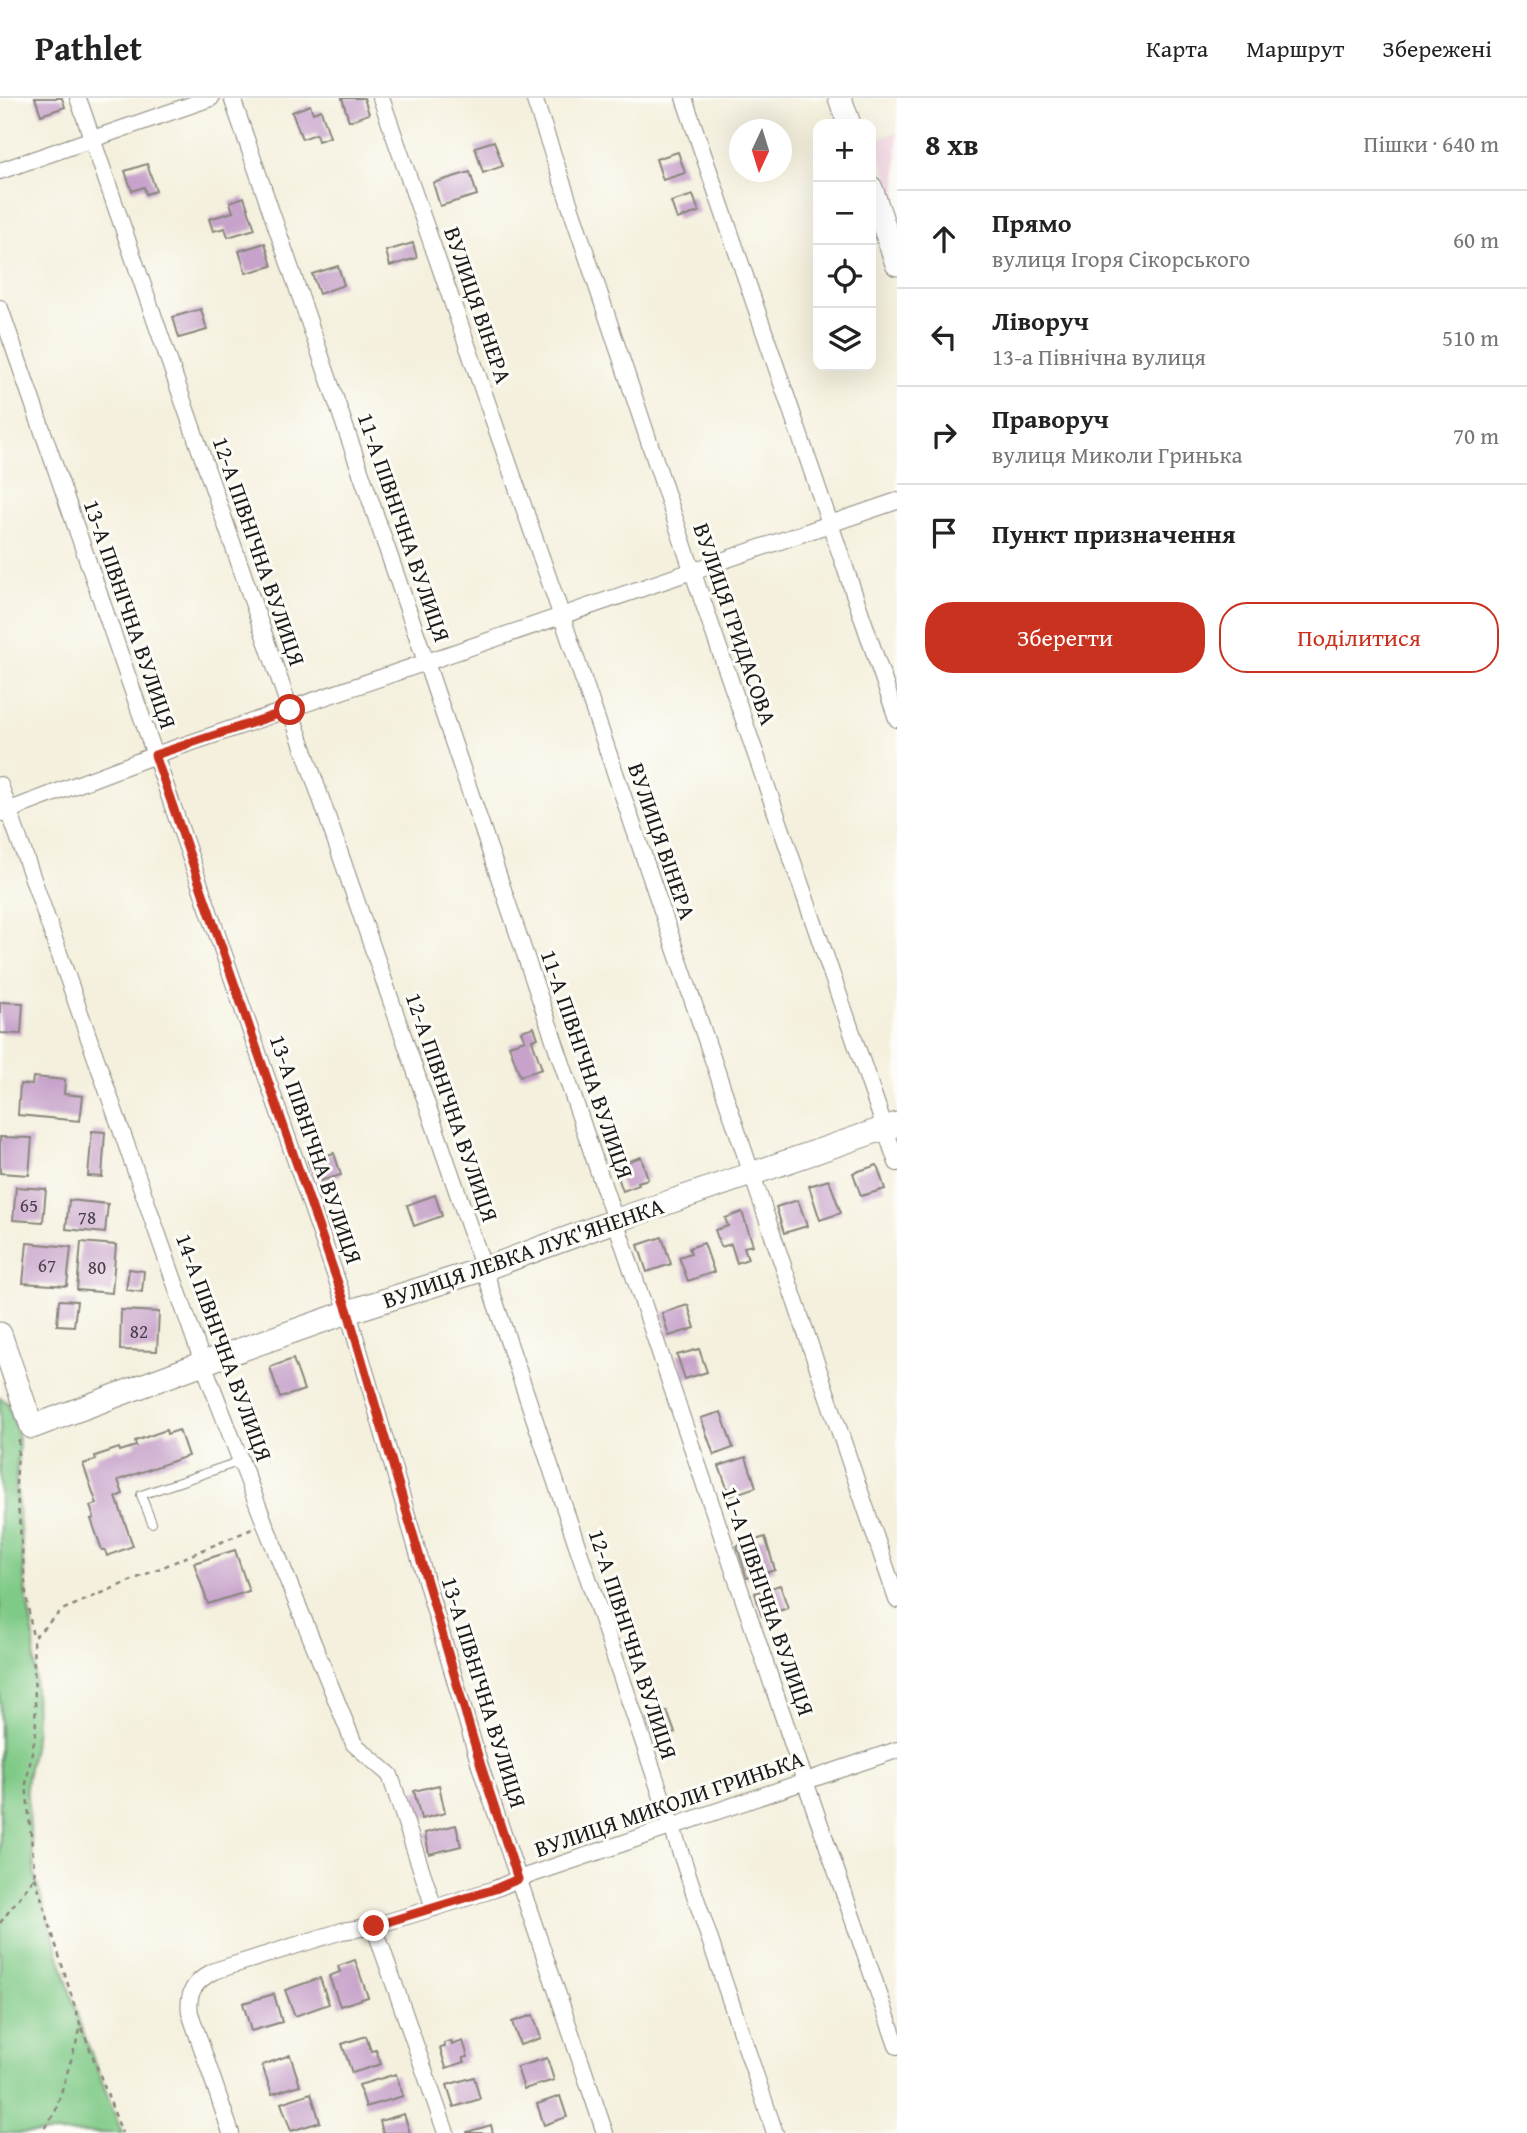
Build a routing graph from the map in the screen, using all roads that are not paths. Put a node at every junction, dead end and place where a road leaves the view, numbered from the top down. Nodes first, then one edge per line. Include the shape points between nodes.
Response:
1 (78, 98) edge
2 (211, 98) edge
3 (232, 98) edge
4 (382, 98) edge
5 (534, 98) edge
6 (684, 98) edge
7 (840, 98) edge
8 (847, 119) edge
9 (91, 139) junction
10 (0, 171) edge
11 (876, 203) edge
12 (897, 264) edge
13 (0, 308) edge
14 (897, 501) edge
15 (830, 524) junction
16 (692, 570) junction
17 (561, 614) junction
18 (426, 662) junction
19 (290, 710) junction
20 (897, 719) edge
21 (155, 755) junction
22 (0, 785) edge
23 (5, 812) edge
24 (891, 1126) edge
25 (897, 1163) edge
26 (752, 1174) junction
27 (617, 1220) junction
28 (484, 1269) junction
29 (348, 1312) junction
30 (0, 1334) edge
31 (203, 1363) junction
32 (241, 1461) junction
33 (152, 1523) dead end
34 (897, 1600) edge
35 (897, 1750) edge
36 (805, 1781) junction
37 (671, 1829) junction
38 (518, 1879) junction
39 (434, 1908) junction
40 (374, 1926) junction
41 (897, 2046) edge
42 (231, 2133) edge
43 (446, 2133) edge
44 (605, 2133) edge
45 (775, 2133) edge

1 - 9 street, 12-А ПІВНІЧНА ВУЛИЦЯ
2 - 9 street
3 - 18 street, 11-А ПІВНІЧНА ВУЛИЦЯ
4 - 17 street, ВУЛИЦЯ ВІНЕРА
5 - 16 street, ВУЛИЦЯ ГРИДАСОВА
6 - 15 street
7 - 8 street
9 - 10 street
9 - 19 street, 12-А ПІВНІЧНА ВУЛИЦЯ
11 - 12 street
13 - 21 street, 13-А ПІВНІЧНА ВУЛИЦЯ
14 - 15 street
15 - 16 street
15 - 20 street
16 - 17 street
16 - 24 street, ВУЛИЦЯ ГРИДАСОВА
17 - 18 street
17 - 26 street, ВУЛИЦЯ ВІНЕРА
18 - 19 street
18 - 27 street, 11-А ПІВНІЧНА ВУЛИЦЯ
19 - 21 street
19 - 28 street, 12-А ПІВНІЧНА ВУЛИЦЯ
21 - 23 street
21 - 29 street, 13-А ПІВНІЧНА ВУЛИЦЯ
22 - 23 street, 14-А ПІВНІЧНА ВУЛИЦЯ
23 - 31 street, 14-А ПІВНІЧНА ВУЛИЦЯ
24 - 25 street, ВУЛИЦЯ ГРИДАСОВА
24 - 26 street, ВУЛИЦЯ ЛЕВКА ЛУК'ЯНЕНКА
26 - 27 street, ВУЛИЦЯ ЛЕВКА ЛУК'ЯНЕНКА
26 - 34 street, ВУЛИЦЯ ВІНЕРА
27 - 28 street, ВУЛИЦЯ ЛЕВКА ЛУК'ЯНЕНКА
27 - 36 street, 11-А ПІВНІЧНА ВУЛИЦЯ
28 - 29 street, ВУЛИЦЯ ЛЕВКА ЛУК'ЯНЕНКА
28 - 37 street, 12-А ПІВНІЧНА ВУЛИЦЯ
29 - 31 street, ВУЛИЦЯ ЛЕВКА ЛУК'ЯНЕНКА
29 - 38 street, 13-А ПІВНІЧНА ВУЛИЦЯ
30 - 31 street, ВУЛИЦЯ ЛЕВКА ЛУК'ЯНЕНКА via 26,1429
31 - 32 street, 14-А ПІВНІЧНА ВУЛИЦЯ
32 - 33 lane via 141,1495
32 - 39 street, 14-А ПІВНІЧНА ВУЛИЦЯ via 354,1744 390,1775
35 - 36 street, ВУЛИЦЯ МИКОЛИ ГРИНЬКА
36 - 37 street, ВУЛИЦЯ МИКОЛИ ГРИНЬКА
36 - 41 street, 11-А ПІВНІЧНА ВУЛИЦЯ
37 - 38 street, ВУЛИЦЯ МИКОЛИ ГРИНЬКА
37 - 45 street, 12-А ПІВНІЧНА ВУЛИЦЯ
38 - 39 street, ВУЛИЦЯ МИКОЛИ ГРИНЬКА
38 - 44 street, 13-А ПІВНІЧНА ВУЛИЦЯ
39 - 40 street, ВУЛИЦЯ МИКОЛИ ГРИНЬКА
40 - 42 street, ВУЛИЦЯ МИКОЛИ ГРИНЬКА via 342,1931 214,1971 195,1984 190,2013
40 - 43 street

